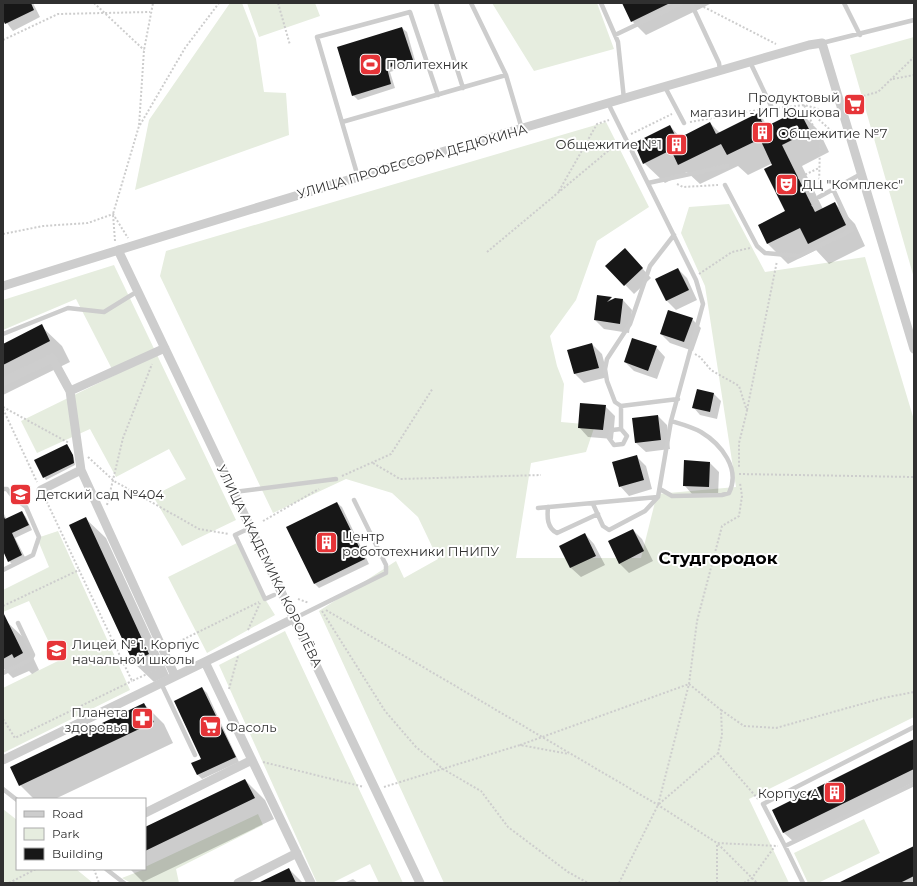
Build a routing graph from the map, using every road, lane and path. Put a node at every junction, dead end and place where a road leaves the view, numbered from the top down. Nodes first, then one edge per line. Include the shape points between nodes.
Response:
1 (94, 3) edge
2 (153, 3) edge
3 (219, 3) edge
4 (278, 3) edge
5 (436, 3) edge
6 (471, 3) edge
7 (601, 3) edge
8 (682, 3) edge
9 (691, 3) edge
10 (696, 3) edge
11 (844, 3) edge
12 (150, 12) junction
13 (104, 13) junction
14 (914, 20) edge
15 (615, 35) junction
16 (860, 35) junction
17 (3, 40) edge
18 (822, 43) junction
19 (290, 45) dead end
20 (779, 46) dead end
21 (144, 50) junction
22 (914, 57) edge
23 (750, 62) junction
24 (720, 70) junction
25 (506, 75) junction
26 (914, 75) edge
27 (892, 79) junction
28 (665, 87) junction
29 (463, 88) junction
30 (438, 94) junction
31 (624, 99) junction
32 (839, 102) junction
33 (608, 103) junction
34 (804, 105) junction
35 (772, 108) junction
36 (678, 111) junction
37 (830, 112) dead end
38 (615, 118) junction
39 (762, 121) dead end
40 (342, 122) junction
41 (684, 123) joint
42 (140, 126) junction
43 (522, 129) junction
44 (837, 136) dead end
45 (625, 137) junction
46 (727, 166) dead end
47 (819, 168) junction
48 (861, 174) junction
49 (358, 177) junction
50 (798, 178) dead end
51 (666, 179) junction
52 (648, 183) junction
53 (725, 185) joint
54 (833, 189) junction
55 (559, 192) junction
56 (819, 197) joint
57 (113, 214) junction
58 (3, 234) edge
59 (674, 234) junction
60 (129, 240) dead end
61 (757, 246) junction
62 (117, 247) junction
63 (487, 252) dead end
64 (778, 255) junction
65 (695, 278) junction
66 (3, 286) edge
67 (138, 291) junction
68 (3, 334) edge
69 (161, 350) junction
70 (914, 350) edge
71 (690, 352) junction
72 (3, 382) edge
73 (433, 388) dead end
74 (70, 391) junction
75 (678, 399) junction
76 (621, 406) junction
77 (3, 407) edge
78 (747, 411) junction
79 (672, 421) junction
80 (621, 429) dead end
81 (78, 448) junction
82 (372, 463) junction
83 (81, 470) junction
84 (738, 474) junction
85 (541, 475) dead end
86 (914, 478) edge
87 (336, 479) junction
88 (114, 481) junction
89 (3, 489) edge
90 (660, 489) junction
91 (41, 490) dead end
92 (234, 492) junction
93 (658, 497) junction
94 (354, 500) dead end
95 (593, 504) junction
96 (548, 507) junction
97 (538, 508) dead end
98 (598, 514) junction
99 (103, 519) junction
100 (263, 521) dead end
101 (252, 527) junction
102 (235, 535) junction
103 (3, 570) edge
104 (274, 595) dead end
105 (265, 599) junction
106 (298, 599) dead end
107 (3, 606) edge
108 (319, 606) junction
109 (294, 618) junction
110 (18, 623) dead end
111 (163, 649) junction
112 (205, 662) junction
113 (170, 663) junction
114 (3, 673) edge
115 (175, 676) junction
116 (132, 681) junction
117 (161, 683) junction
118 (688, 684) junction
119 (914, 692) edge
120 (721, 710) junction
121 (3, 719) edge
122 (914, 727) edge
123 (542, 738) junction
124 (520, 745) junction
125 (718, 753) junction
126 (571, 754) junction
127 (195, 755) dead end
128 (3, 760) edge
129 (252, 760) junction
130 (443, 769) junction
131 (914, 784) edge
132 (375, 788) junction
133 (3, 789) edge
134 (16, 799) edge
135 (763, 804) junction
136 (658, 805) junction
137 (146, 813) edge
138 (718, 843) junction
139 (775, 846) junction
140 (785, 846) junction
141 (297, 853) junction
142 (34, 870) edge
143 (94, 870) edge
144 (107, 870) edge
145 (752, 878) junction
146 (622, 880) junction
147 (9, 883) edge
148 (99, 883) edge
149 (124, 883) edge
150 (238, 883) edge
151 (311, 883) edge
152 (420, 883) edge
153 (588, 883) edge
154 (619, 883) edge
155 (623, 883) edge
156 (717, 883) edge
157 (744, 883) edge
158 (756, 883) edge
159 (803, 883) edge

1 - 13 path
2 - 12 path
3 - 42 path via 185,48
4 - 19 path
5 - 29 lane
6 - 25 lane
7 - 15 lane
8 - 15 lane
9 - 24 lane
10 - 20 path
11 - 16 lane
12 - 13 path
12 - 21 path
13 - 17 path via 58,14
13 - 21 path
14 - 16 lane
15 - 31 lane
16 - 18 lane
18 - 23 street, УЛИЦА ПРОФЕССОРА ДЕДЮКИНА
18 - 32 street
21 - 42 path
22 - 27 path
23 - 24 street, УЛИЦА ПРОФЕССОРА ДЕДЮКИНА
23 - 35 lane
24 - 28 street, УЛИЦА ПРОФЕССОРА ДЕДЮКИНА
25 - 29 lane
25 - 43 lane
26 - 27 path
27 - 32 path via 878,92
28 - 31 street, УЛИЦА ПРОФЕССОРА ДЕДЮКИНА
28 - 36 lane
29 - 30 lane
30 - 40 lane
30 - 40 lane via 410,12 317,37
31 - 33 street, УЛИЦА ПРОФЕССОРА ДЕДЮКИНА
32 - 48 street
33 - 38 lane
33 - 43 street, УЛИЦА ПРОФЕССОРА ДЕДЮКИНА
34 - 35 path
34 - 37 path
34 - 44 path
34 - 47 path via 820,142
35 - 39 path
35 - 41 path
36 - 41 lane
36 - 45 path
38 - 45 lane
38 - 55 path via 597,124
40 - 49 lane
42 - 57 path
43 - 49 street, УЛИЦА ПРОФЕССОРА ДЕДЮКИНА
45 - 52 lane
45 - 55 path
46 - 51 lane
47 - 50 path
47 - 56 path
48 - 54 lane
48 - 70 street
49 - 62 street, УЛИЦА ПРОФЕССОРА ДЕДЮКИНА
51 - 52 lane
51 - 53 path via 683,187
52 - 59 lane
53 - 61 lane
54 - 56 lane
54 - 64 lane via 852,230 799,256
55 - 63 path
57 - 58 path via 88,223 43,226
57 - 60 path
57 - 62 path
59 - 65 lane
59 - 76 lane via 650,266 630,324 607,359 607,380 615,402
61 - 64 lane via 765,253
61 - 65 path via 732,252
62 - 66 street, УЛИЦА ПРОФЕССОРА ДЕДЮКИНА
62 - 67 street, УЛИЦА АКАДЕМИКА КОРОЛЁВА
64 - 78 path
65 - 71 lane via 704,304
67 - 68 lane via 104,312 68,308
67 - 69 street, УЛИЦА АКАДЕМИКА КОРОЛЁВА
69 - 74 street
69 - 88 path via 123,438
69 - 92 street, УЛИЦА АКАДЕМИКА КОРОЛЁВА
71 - 75 lane
71 - 78 path via 700,357 711,370 739,386
72 - 74 street via 52,358
73 - 82 path via 391,454
74 - 81 street
75 - 76 lane
75 - 79 lane
76 - 80 lane
77 - 81 path
78 - 84 path via 739,443
79 - 90 lane
79 - 90 lane via 700,432 721,448 732,468 733,480 728,493 722,495 672,496
81 - 83 street
81 - 88 path
82 - 85 path via 400,479
82 - 87 path
83 - 91 street
83 - 99 street
84 - 86 path
84 - 118 path via 742,496 739,516 722,526 697,622
87 - 92 lane
87 - 100 path
88 - 99 path
88 - 102 path via 200,529
89 - 103 lane via 7,489 12,497 26,507 39,537 33,555
90 - 93 lane
92 - 101 street, УЛИЦА АКАДЕМИКА КОРОЛЁВА
93 - 95 lane
93 - 98 lane via 645,511 609,530 603,526
94 - 108 lane via 387,569 386,573
95 - 96 lane
95 - 98 lane
96 - 97 lane
96 - 98 lane via 547,519 552,530 557,533
99 - 111 street
101 - 102 lane
101 - 109 street, УЛИЦА АКАДЕМИКА КОРОЛЁВА
102 - 105 lane
104 - 105 lane
105 - 111 path
106 - 108 path
107 - 116 path via 79,570
108 - 109 lane
108 - 123 path
108 - 130 path via 385,711 416,747
109 - 112 street
109 - 132 street, УЛИЦА АКАДЕМИКА КОРОЛЁВА
110 - 114 lane via 33,656 30,660
111 - 113 street
112 - 115 street
112 - 129 street
113 - 115 street
113 - 116 path
115 - 117 street
116 - 121 path via 15,738
117 - 127 lane
117 - 128 street
118 - 120 path
118 - 123 path
118 - 136 path
119 - 120 path via 883,698 776,728 744,726
120 - 125 path via 722,735
122 - 135 lane
123 - 124 path
123 - 126 path
124 - 126 path
124 - 130 path
125 - 135 path
125 - 136 path
126 - 136 path
129 - 132 path
129 - 137 street
129 - 141 street
130 - 132 path
130 - 153 path via 481,791 508,827 568,872
131 - 140 lane
132 - 152 street, УЛИЦА АКАДЕМИКА КОРОЛЁВА
133 - 134 lane
135 - 140 lane
136 - 138 path
136 - 146 path
138 - 139 path
138 - 145 path
138 - 156 path
139 - 140 path
139 - 145 path
140 - 159 lane
141 - 150 street
141 - 151 street
142 - 147 path
143 - 148 path
144 - 149 lane
145 - 157 path
145 - 158 path
146 - 154 path
146 - 155 path

